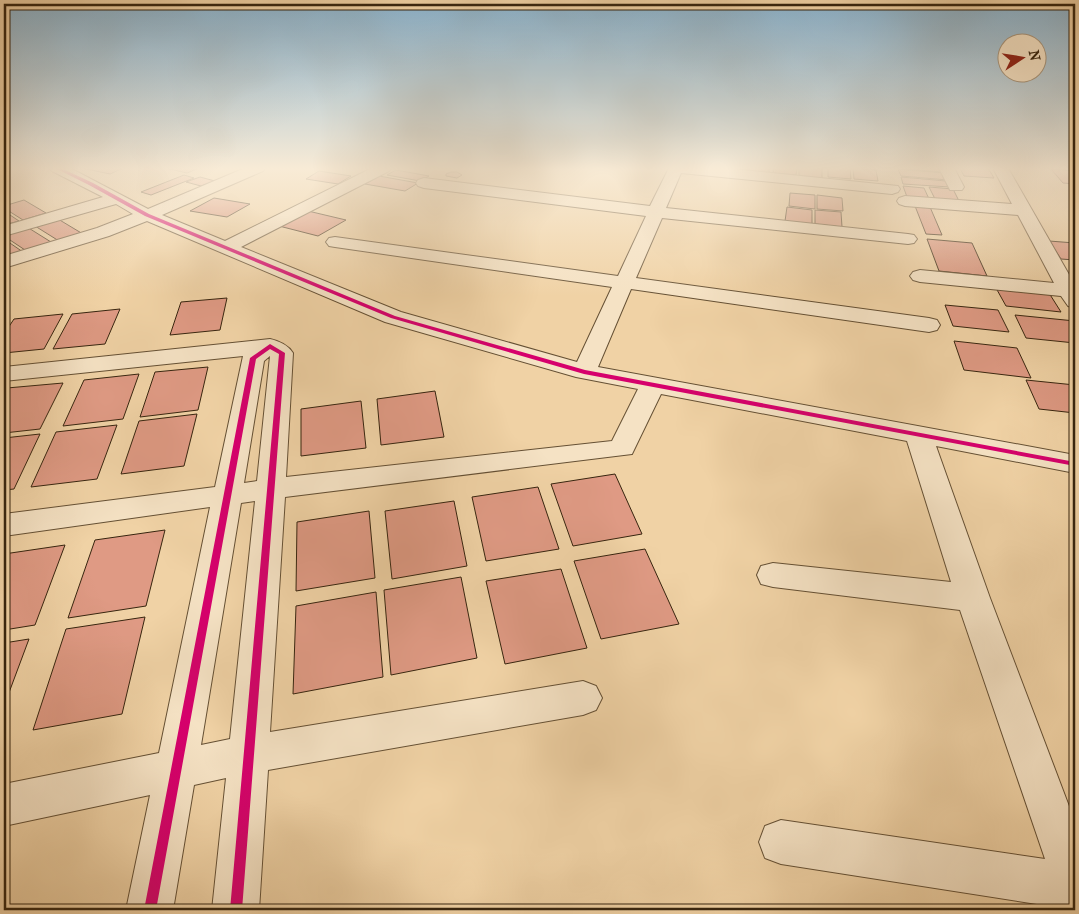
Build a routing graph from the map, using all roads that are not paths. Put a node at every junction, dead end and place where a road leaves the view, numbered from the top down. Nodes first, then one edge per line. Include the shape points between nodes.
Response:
1 (1023, 210) edge
2 (73, 211) edge
3 (138, 211) edge
4 (159, 211) edge
5 (299, 211) edge
6 (645, 211) edge
7 (656, 212) junction
8 (147, 216) junction
9 (4, 231) edge
10 (908, 239) dead end
11 (336, 242) dead end
12 (225, 248) junction
13 (4, 262) edge
14 (920, 276) dead end
15 (624, 283) junction
16 (1073, 295) edge
17 (929, 325) dead end
18 (270, 346) junction
19 (584, 372) junction
20 (4, 374) edge
21 (653, 384) junction
22 (918, 433) junction
23 (1075, 464) edge
24 (270, 489) junction
25 (227, 495) junction
26 (4, 525) edge
27 (773, 575) dead end
28 (973, 598) junction
29 (583, 698) dead end
30 (250, 754) junction
31 (176, 770) junction
32 (4, 805) edge
33 (781, 842) dead end
34 (1075, 881) edge
35 (1075, 886) edge
36 (150, 910) edge
37 (236, 910) edge

1 - 16 street
2 - 9 street
3 - 8 street
4 - 8 street
5 - 12 street
6 - 7 street
7 - 10 street
7 - 15 street
8 - 12 street
8 - 13 street
11 - 15 street
12 - 19 street via 393,317
14 - 16 street
15 - 17 street
15 - 19 street
18 - 20 street
18 - 24 street via 282,353
18 - 25 street via 253,358
19 - 21 street
21 - 22 street
21 - 24 street via 622,448
22 - 23 street
22 - 28 street
24 - 25 street
24 - 30 street
25 - 26 street
25 - 31 street
27 - 28 street
28 - 34 street
29 - 30 street
30 - 31 street
30 - 37 street
31 - 32 street
31 - 36 street
33 - 35 street

